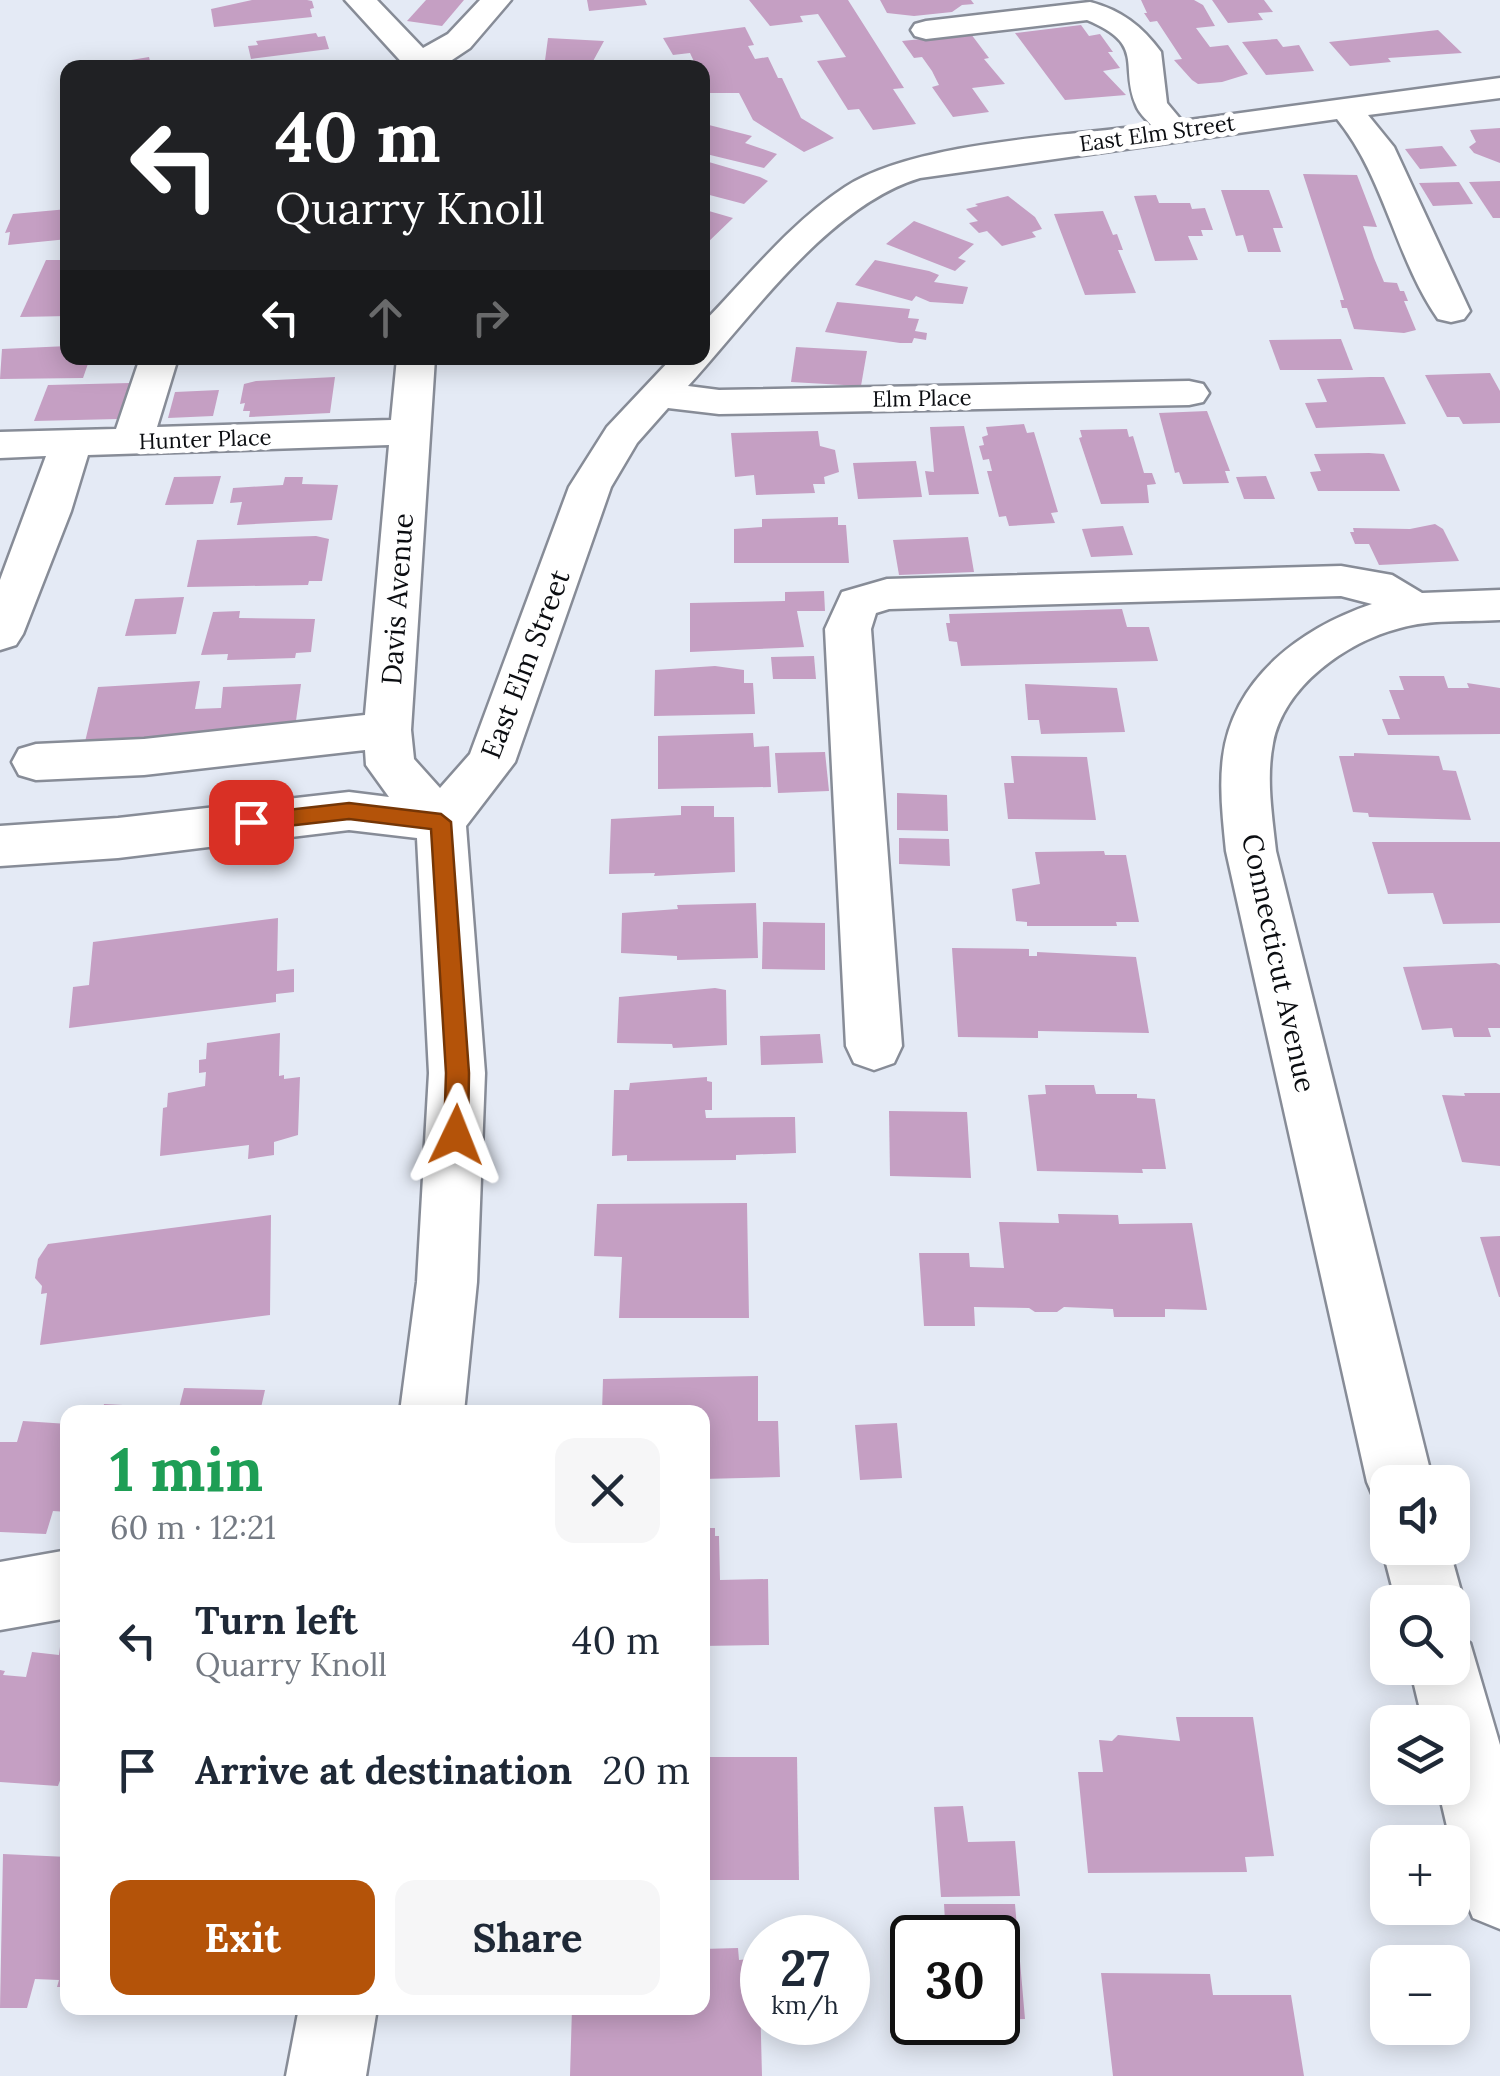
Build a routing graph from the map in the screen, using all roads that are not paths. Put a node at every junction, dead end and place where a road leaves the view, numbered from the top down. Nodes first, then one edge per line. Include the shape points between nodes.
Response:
1 (360, 0) edge
2 (496, 0) edge
3 (926, 30) dead end
4 (419, 60) edge
5 (431, 60) edge
6 (1500, 88) edge
7 (1345, 108) junction
8 (1174, 131) junction
9 (1451, 311) dead end
10 (710, 340) edge
11 (156, 365) edge
12 (415, 365) edge
13 (686, 365) edge
14 (1189, 394) dead end
15 (656, 395) junction
16 (410, 432) junction
17 (132, 441) junction
18 (71, 444) junction
19 (0, 446) edge
20 (1500, 604) edge
21 (1416, 610) junction
22 (0, 634) edge
23 (388, 730) junction
24 (36, 762) dead end
25 (441, 822) junction
26 (0, 846) edge
27 (874, 1046) dead end
28 (433, 1405) edge
29 (1396, 1465) edge
30 (60, 1585) edge
31 (0, 1596) edge
32 (1450, 1685) edge
33 (1500, 1891) edge
34 (337, 2015) edge
35 (326, 2076) edge

1 - 4 street
2 - 5 street
3 - 8 street via 1090,11 1115,21 1144,52 1152,104
6 - 7 street, East Elm Street
7 - 8 street, East Elm Street
7 - 9 street via 1377,147
8 - 10 street, East Elm Street via 964,142 852,198
11 - 17 street
12 - 16 street, Davis Avenue
13 - 15 street, East Elm Street
14 - 15 street, Elm Place via 719,402
15 - 25 street, East Elm Street via 590,487 491,762
16 - 17 street, Hunter Place
16 - 23 street, Davis Avenue
17 - 18 street, Hunter Place
18 - 19 street, Hunter Place
18 - 22 street
20 - 21 street, Connecticut Avenue
21 - 27 street via 1376,586 1341,581 888,594 858,603 848,629
21 - 29 street, Connecticut Avenue via 1340,636 1271,690 1252,728 1245,783 1251,851
23 - 24 street
23 - 25 street, Davis Avenue via 390,765
25 - 26 street via 349,811
25 - 28 street via 458,1073
30 - 31 street
32 - 33 street
34 - 35 street

